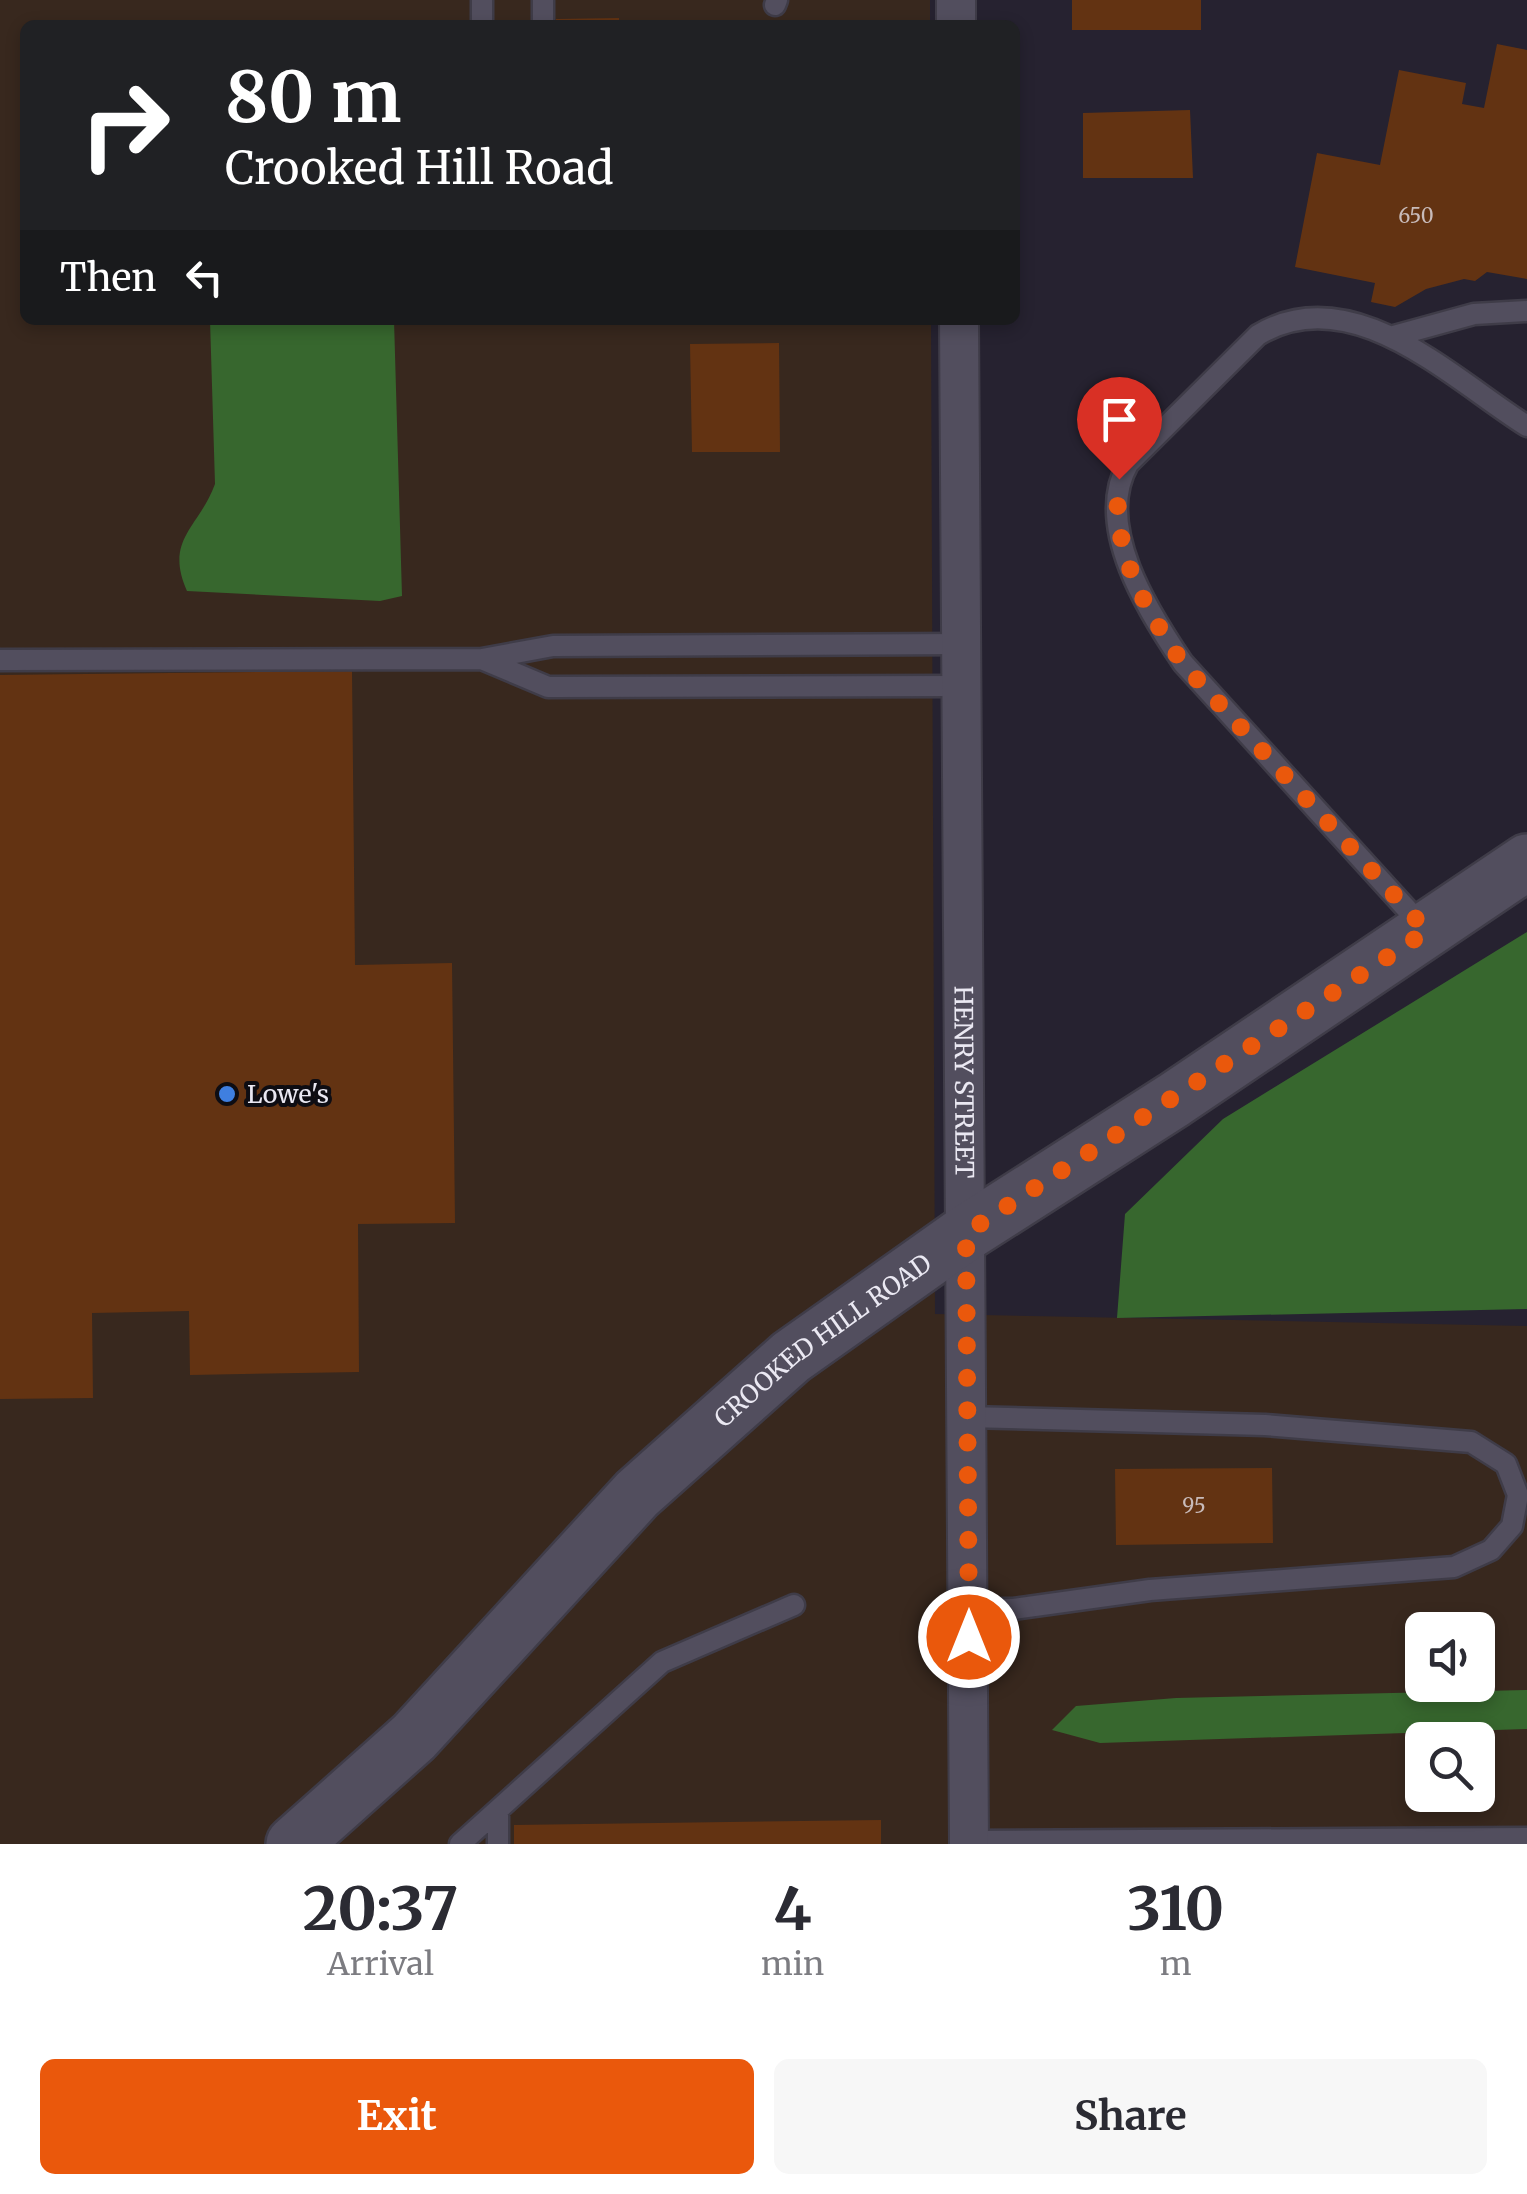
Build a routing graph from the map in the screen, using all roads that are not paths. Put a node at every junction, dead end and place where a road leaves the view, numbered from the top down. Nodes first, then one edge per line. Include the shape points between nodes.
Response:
1 (1527, 311) edge
2 (959, 325) edge
3 (1394, 336) junction
4 (1527, 426) edge
5 (960, 644) junction
6 (482, 659) junction
7 (0, 660) edge
8 (961, 686) junction
9 (1527, 862) edge
10 (1427, 931) junction
11 (966, 1233) junction
12 (968, 1417) junction
13 (794, 1604) dead end
14 (969, 1609) junction
15 (498, 1810) junction
16 (1527, 1838) edge
17 (1325, 1840) edge
18 (969, 1842) edge
19 (294, 1844) edge
20 (460, 1844) edge
21 (498, 1844) edge

1 - 3 lane via 1474,314
2 - 5 street, HENRY STREET
3 - 4 lane
3 - 10 lane via 1330,318 1276,324 1128,464 1116,501 1129,573 1183,664
5 - 6 lane via 553,646
5 - 8 street, HENRY STREET
6 - 7 lane
6 - 8 lane via 548,687
8 - 11 street, HENRY STREET
9 - 10 main road, CROOKED HILL ROAD
10 - 11 main road, CROOKED HILL ROAD
11 - 12 street, HENRY STREET
11 - 19 main road, CROOKED HILL ROAD via 836,1323 690,1442 414,1737
12 - 14 street, HENRY STREET
12 - 14 lane via 1266,1425 1470,1442 1506,1464 1518,1495 1512,1526 1491,1550 1454,1567
13 - 15 lane via 662,1662
14 - 18 street, HENRY STREET
15 - 20 lane
15 - 21 lane
16 - 17 lane
17 - 18 lane

